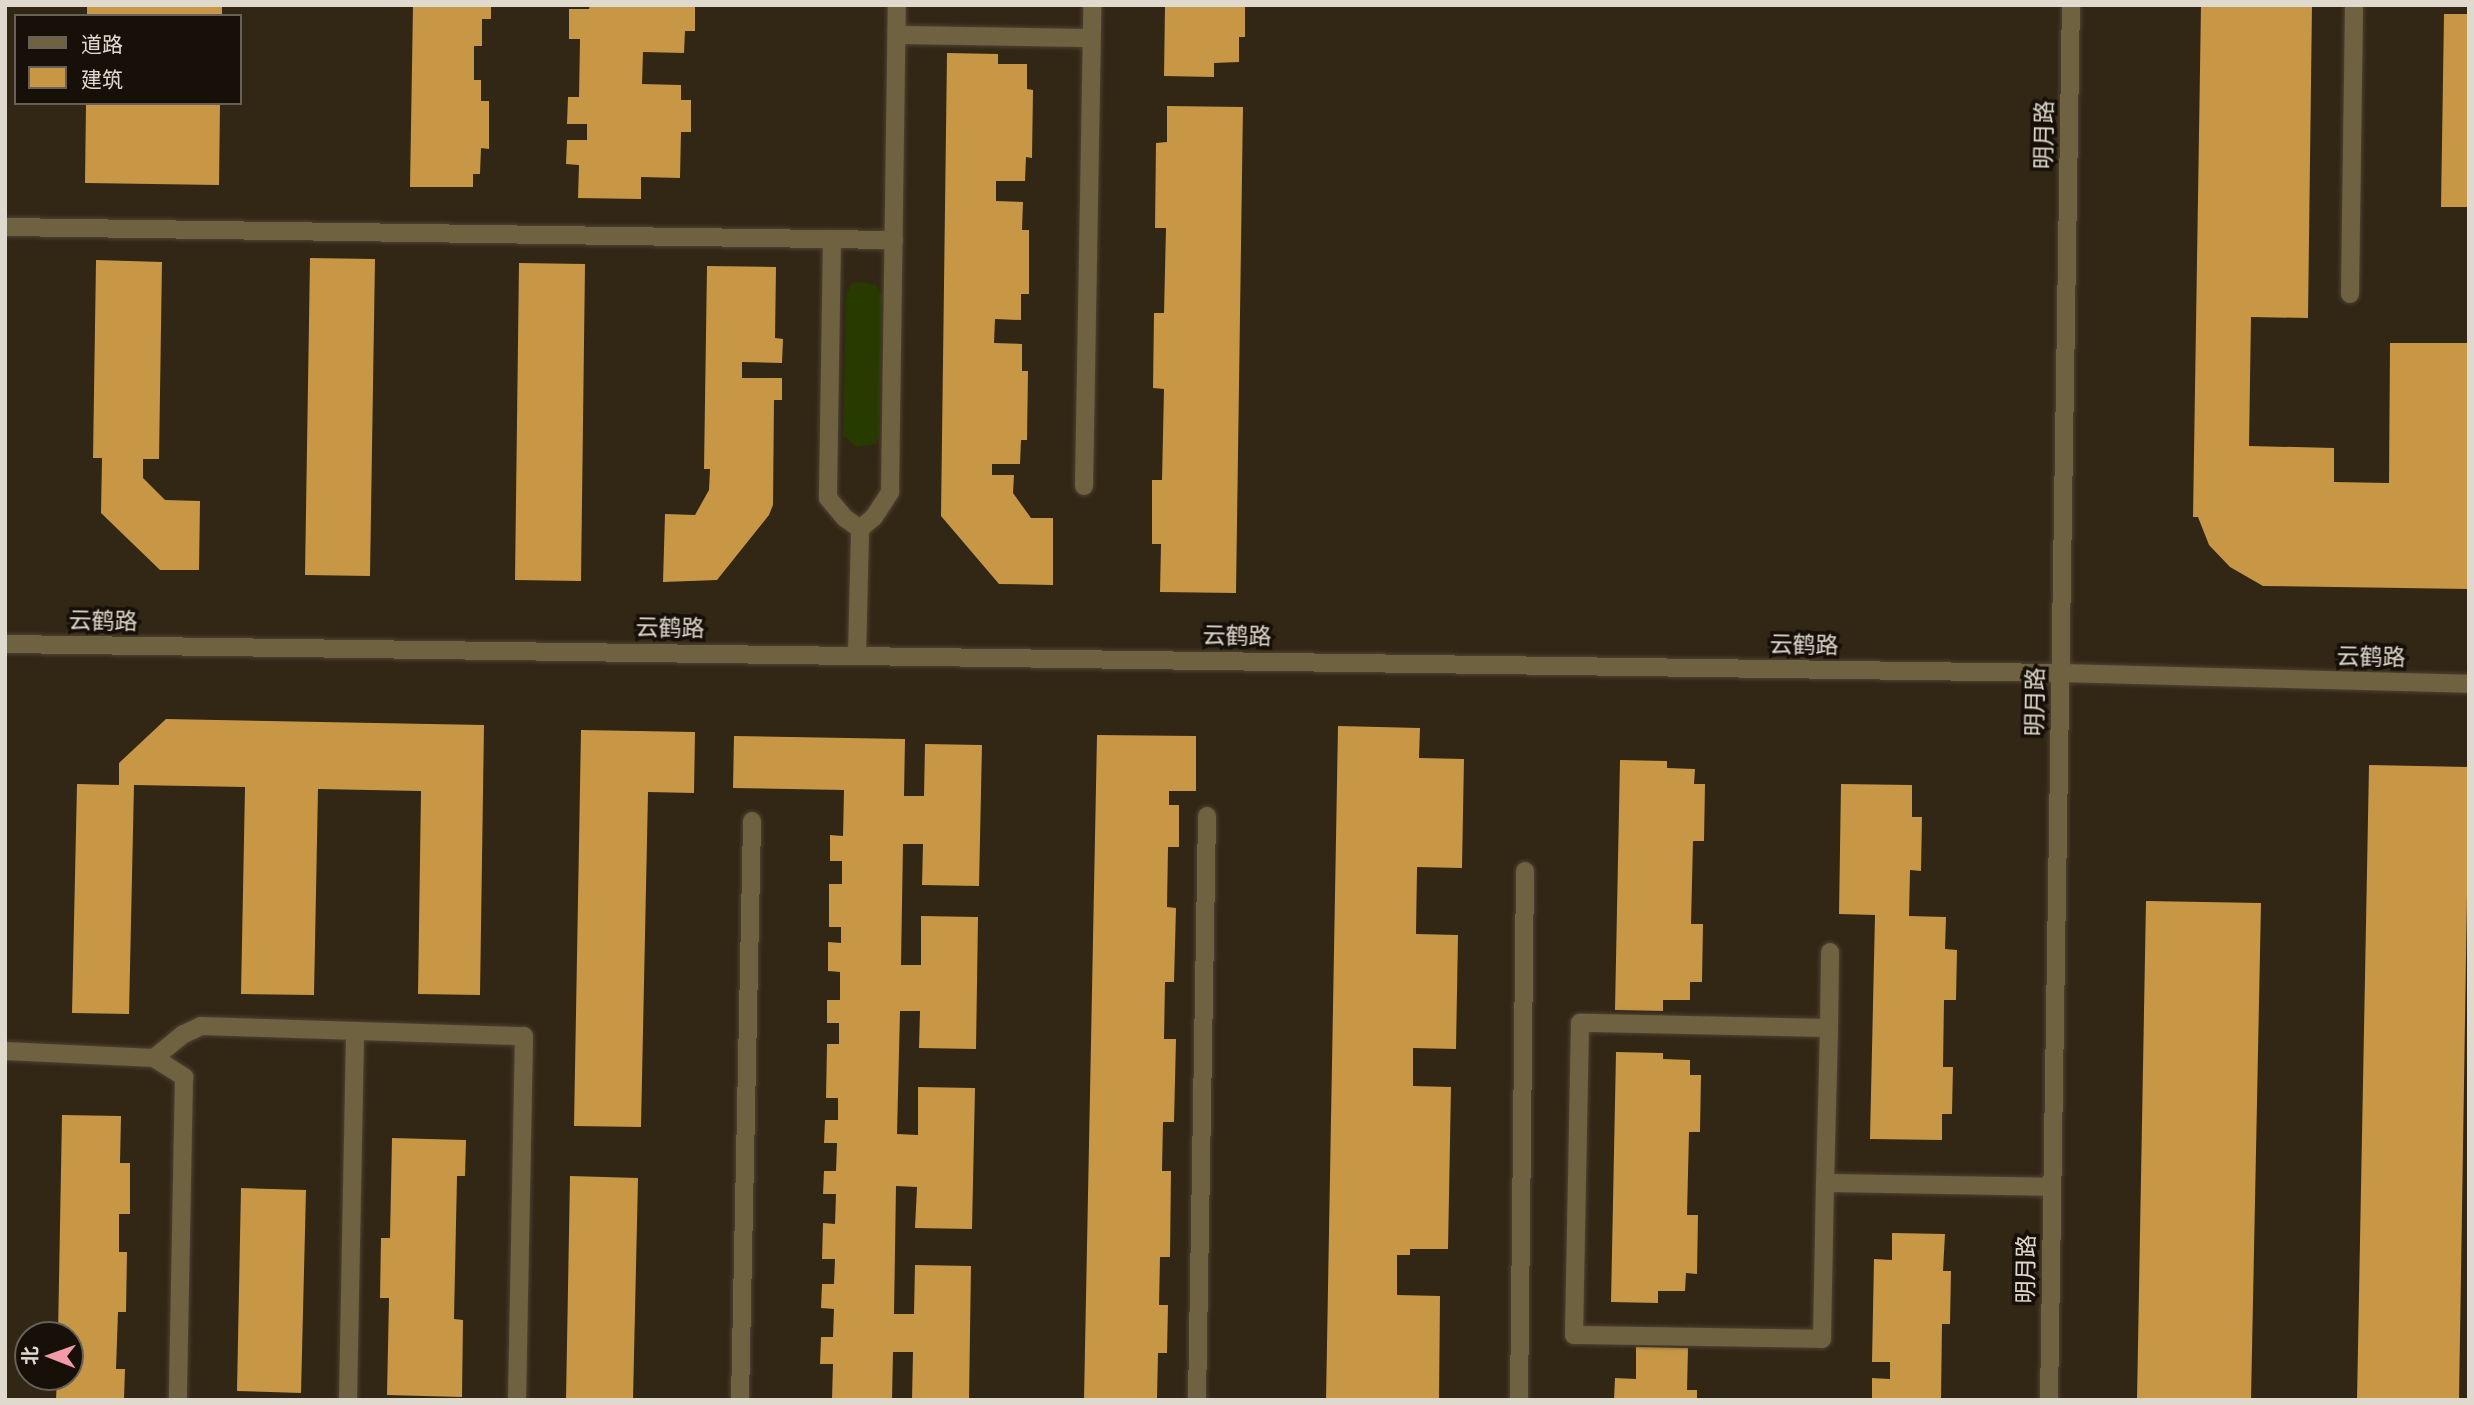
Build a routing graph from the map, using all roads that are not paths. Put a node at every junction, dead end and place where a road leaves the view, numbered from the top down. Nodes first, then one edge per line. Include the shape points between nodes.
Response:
1 (897, 5) edge
2 (1092, 5) edge
3 (2071, 5) edge
4 (2354, 5) edge
5 (897, 35) junction
6 (1091, 38) junction
7 (5, 227) edge
8 (832, 239) junction
9 (894, 240) junction
10 (2350, 294) dead end
11 (1084, 486) dead end
12 (860, 529) junction
13 (5, 644) edge
14 (858, 655) junction
15 (2060, 673) junction
16 (2469, 684) edge
17 (1208, 816) dead end
18 (752, 821) dead end
19 (1525, 871) dead end
20 (1830, 951) dead end
21 (1829, 1028) junction
22 (355, 1032) junction
23 (5, 1051) edge
24 (154, 1058) junction
25 (1825, 1183) junction
26 (2052, 1187) junction
27 (178, 1400) edge
28 (348, 1400) edge
29 (517, 1400) edge
30 (740, 1400) edge
31 (1197, 1400) edge
32 (1519, 1400) edge
33 (2049, 1400) edge

1 - 5 street
2 - 6 street
3 - 15 street, 明月路
4 - 10 street
5 - 6 street
5 - 9 street
6 - 11 street
7 - 8 street
8 - 9 street
8 - 12 street via 828,498
9 - 12 street via 890,492
12 - 14 street
13 - 14 street, 云鹤路
14 - 15 street, 云鹤路
15 - 16 street, 云鹤路
15 - 26 street, 明月路
17 - 31 street
18 - 30 street
19 - 32 street
20 - 21 street
21 - 25 street
21 - 25 street via 1580,1023 1574,1335 1822,1339
22 - 24 street via 201,1026
22 - 28 street
22 - 29 street via 524,1036
23 - 24 street
24 - 27 street via 184,1077
25 - 26 street
26 - 33 street, 明月路

